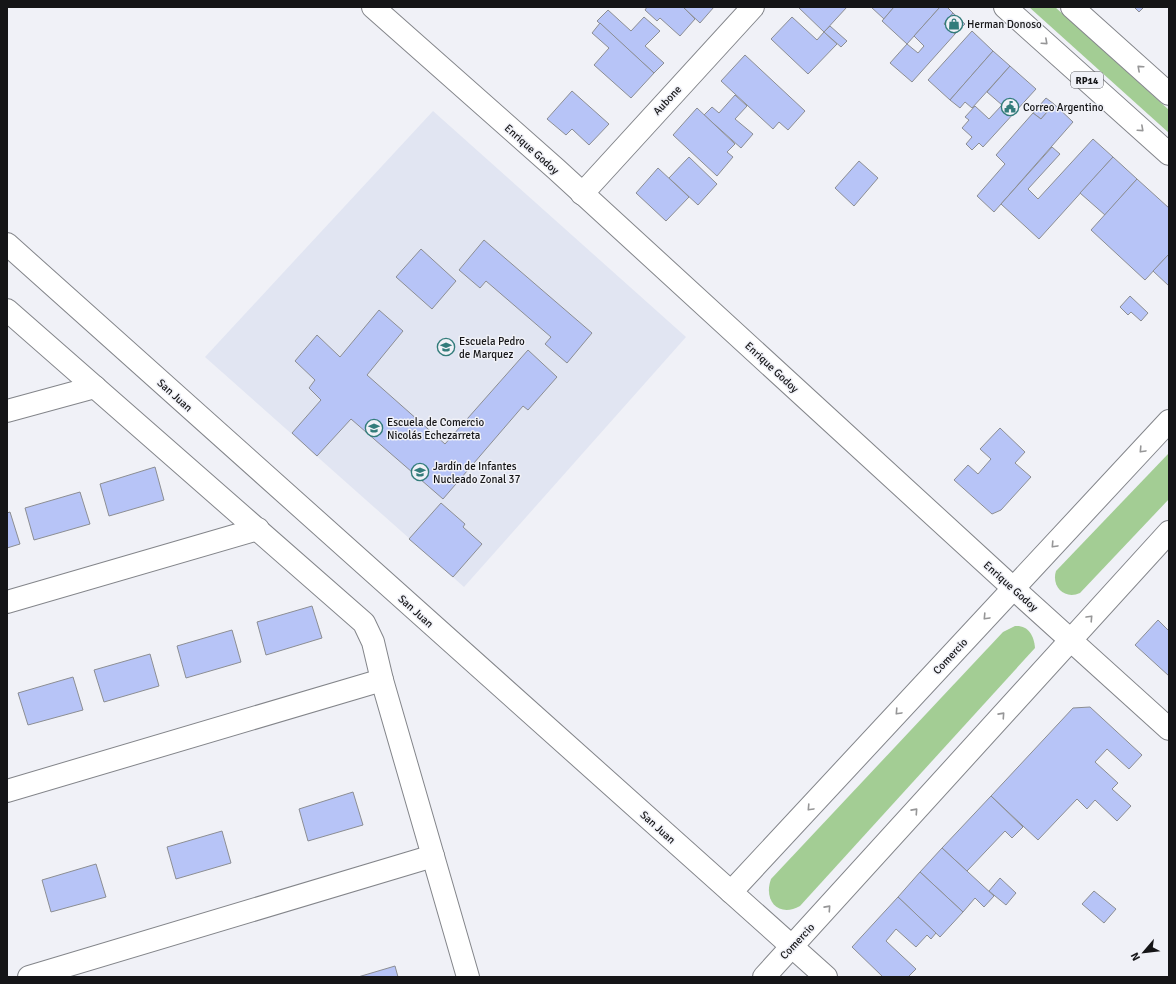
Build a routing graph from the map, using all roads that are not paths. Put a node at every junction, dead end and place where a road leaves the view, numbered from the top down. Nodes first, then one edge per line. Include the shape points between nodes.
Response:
1 (373, 7) edge
2 (753, 7) edge
3 (1005, 7) edge
4 (1072, 7) edge
5 (1169, 94) edge
6 (1169, 154) edge
7 (582, 194) junction
8 (7, 244) edge
9 (7, 310) edge
10 (96, 387) junction
11 (7, 410) edge
12 (1169, 421) edge
13 (258, 529) junction
14 (1169, 532) edge
15 (1013, 588) junction
16 (7, 602) edge
17 (1070, 640) junction
18 (382, 680) junction
19 (1169, 729) edge
20 (7, 791) edge
21 (433, 856) junction
22 (731, 892) junction
23 (792, 947) junction
24 (29, 977) edge
25 (468, 977) edge
26 (764, 977) edge
27 (826, 977) edge

1 - 7 street, Enrique Godoy
2 - 7 street, Aubone
3 -> 6 street, RP14
5 -> 4 street
7 - 15 street, Enrique Godoy
8 - 22 street, San Juan
9 - 10 street
10 - 11 street
10 - 13 street
12 -> 15 street, Comercio
13 - 16 street
13 - 18 street via 364,623 373,642
17 -> 14 street, Comercio
15 - 17 street, Enrique Godoy
15 -> 22 street, Comercio
17 - 19 street, Enrique Godoy
23 -> 17 street, Comercio
18 - 20 street
18 - 21 street
21 - 24 street
21 - 25 street
22 - 23 street, San Juan
23 - 26 street, Comercio
23 - 27 street, San Juan

